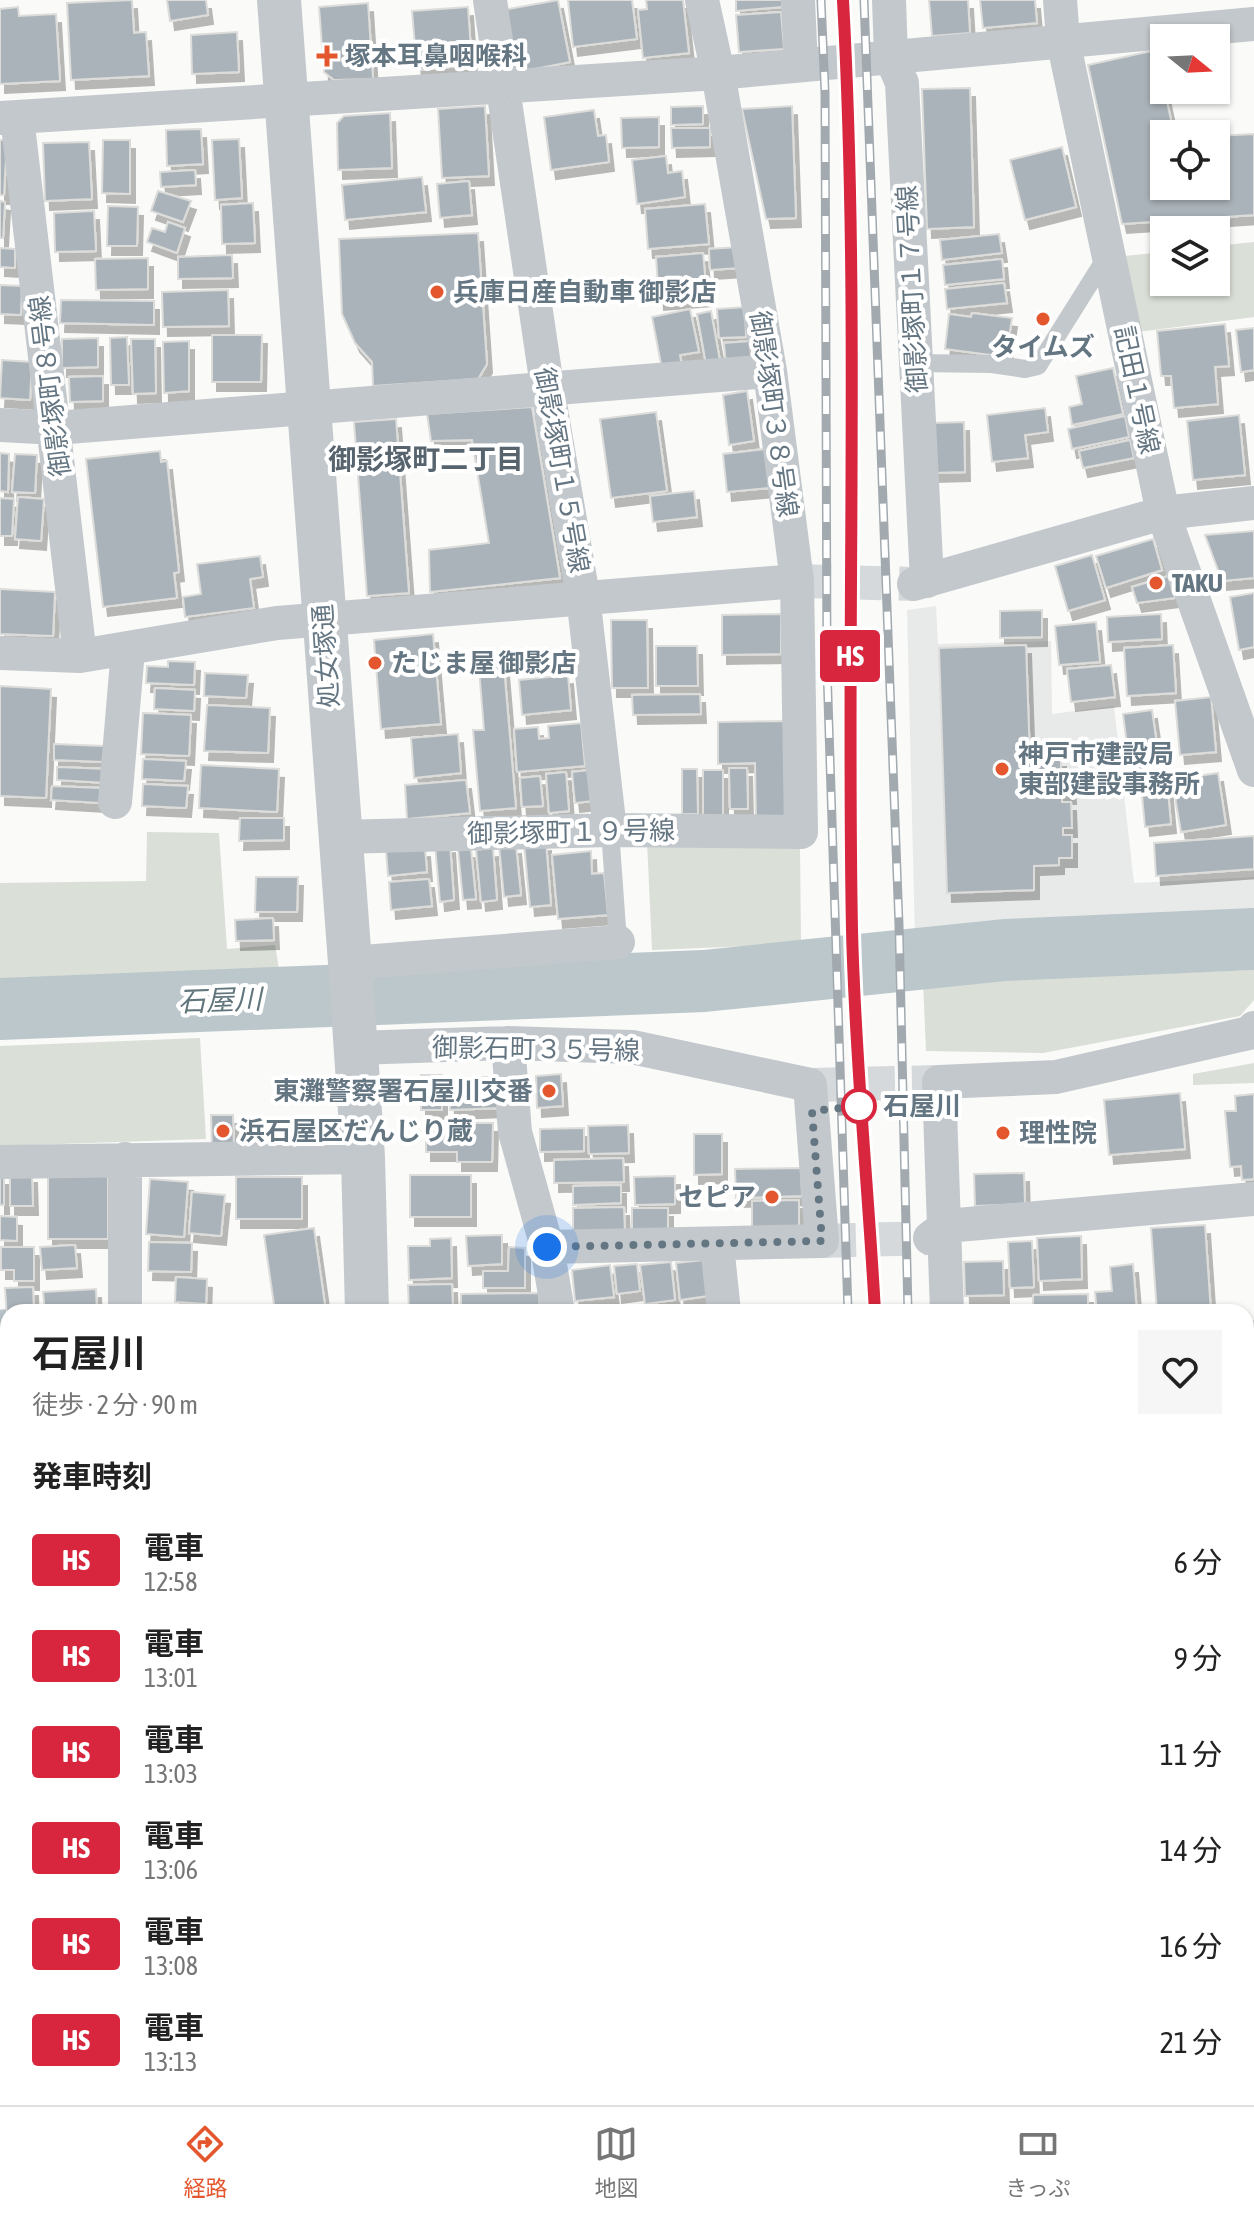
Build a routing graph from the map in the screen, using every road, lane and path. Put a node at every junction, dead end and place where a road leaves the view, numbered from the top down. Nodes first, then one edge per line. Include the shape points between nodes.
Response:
1 (279, 0) edge
2 (490, 0) edge
3 (702, 0) edge
4 (798, 0) edge
5 (889, 0) edge
6 (1060, 0) edge
7 (1254, 24) edge
8 (1063, 40) junction
9 (891, 57) junction
10 (801, 65) junction
11 (718, 73) junction
12 (502, 87) junction
13 (286, 100) junction
14 (8, 117) edge
15 (1108, 254) junction
16 (916, 363) junction
17 (770, 371) junction
18 (547, 386) junction
19 (308, 407) junction
20 (0, 425) edge
21 (56, 428) junction
22 (1254, 503) edge
23 (1163, 513) junction
24 (797, 581) junction
25 (583, 596) junction
26 (323, 622) junction
27 (128, 650) junction
28 (0, 653) edge
29 (80, 656) junction
30 (1254, 770) edge
31 (115, 802) dead end
32 (610, 830) junction
33 (801, 832) joint
34 (340, 837) junction
35 (618, 942) joint
36 (351, 968) junction
37 (1254, 1028) edge
38 (354, 1035) junction
39 (508, 1043) junction
40 (363, 1157) junction
41 (125, 1159) junction
42 (0, 1162) edge
43 (1254, 1199) edge
44 (938, 1232) junction
45 (717, 1245) junction
46 (547, 1247) junction
47 (125, 1304) edge
48 (367, 1304) edge
49 (557, 1304) edge
50 (723, 1304) edge
51 (946, 1304) edge

1 - 13 street, 処女塚通
2 - 12 street, 御影塚町１５号線
3 - 11 street, 御影塚町３８号線
4 - 10 street
5 - 9 street, 御影塚町１７号線
6 - 8 street, 記田１号線
7 - 8 street
8 - 9 street
8 - 15 street, 記田１号線
9 - 10 street
9 - 16 street, 御影塚町１７号線 via 902,83
10 - 11 street
11 - 12 street
11 - 17 street, 御影塚町３８号線
12 - 13 street
12 - 18 street, 御影塚町１５号線
13 - 14 street
13 - 19 street, 処女塚通
14 - 21 street, 御影塚町８号線
15 - 16 lane via 1038,366
15 - 23 street, 記田１号線
16 - 23 street, 御影塚町１７号線 via 921,582
17 - 18 street
17 - 24 street, 御影塚町３８号線
18 - 19 street
18 - 25 street, 御影塚町１５号線
19 - 21 street
19 - 26 street, 処女塚通
20 - 21 street
21 - 29 street, 御影塚町８号線
22 - 23 street
23 - 30 street, 記田１号線
24 - 25 street
24 - 33 street, 御影塚町３８号線
25 - 26 street
25 - 32 street, 御影塚町１５号線
26 - 27 street via 277,623
26 - 34 street, 処女塚通
27 - 29 street
27 - 31 street
28 - 29 street
32 - 33 street, 御影塚町１９号線
32 - 34 street, 御影塚町１９号線
32 - 35 lane, 御影塚町１５号線
34 - 36 street, 処女塚通
35 - 36 street
36 - 38 street, 処女塚通
37 - 44 street via 1056,1077 939,1082
38 - 39 street, 御影石町３５号線
38 - 40 street, 処女塚通
39 - 45 street, 御影石町３５号線 via 632,1047 810,1085 822,1241
39 - 46 street via 515,1132
40 - 41 street
40 - 48 street, 処女塚通
41 - 42 street
41 - 47 street
43 - 44 street
44 - 51 street
45 - 46 street
45 - 50 street
46 - 49 street

